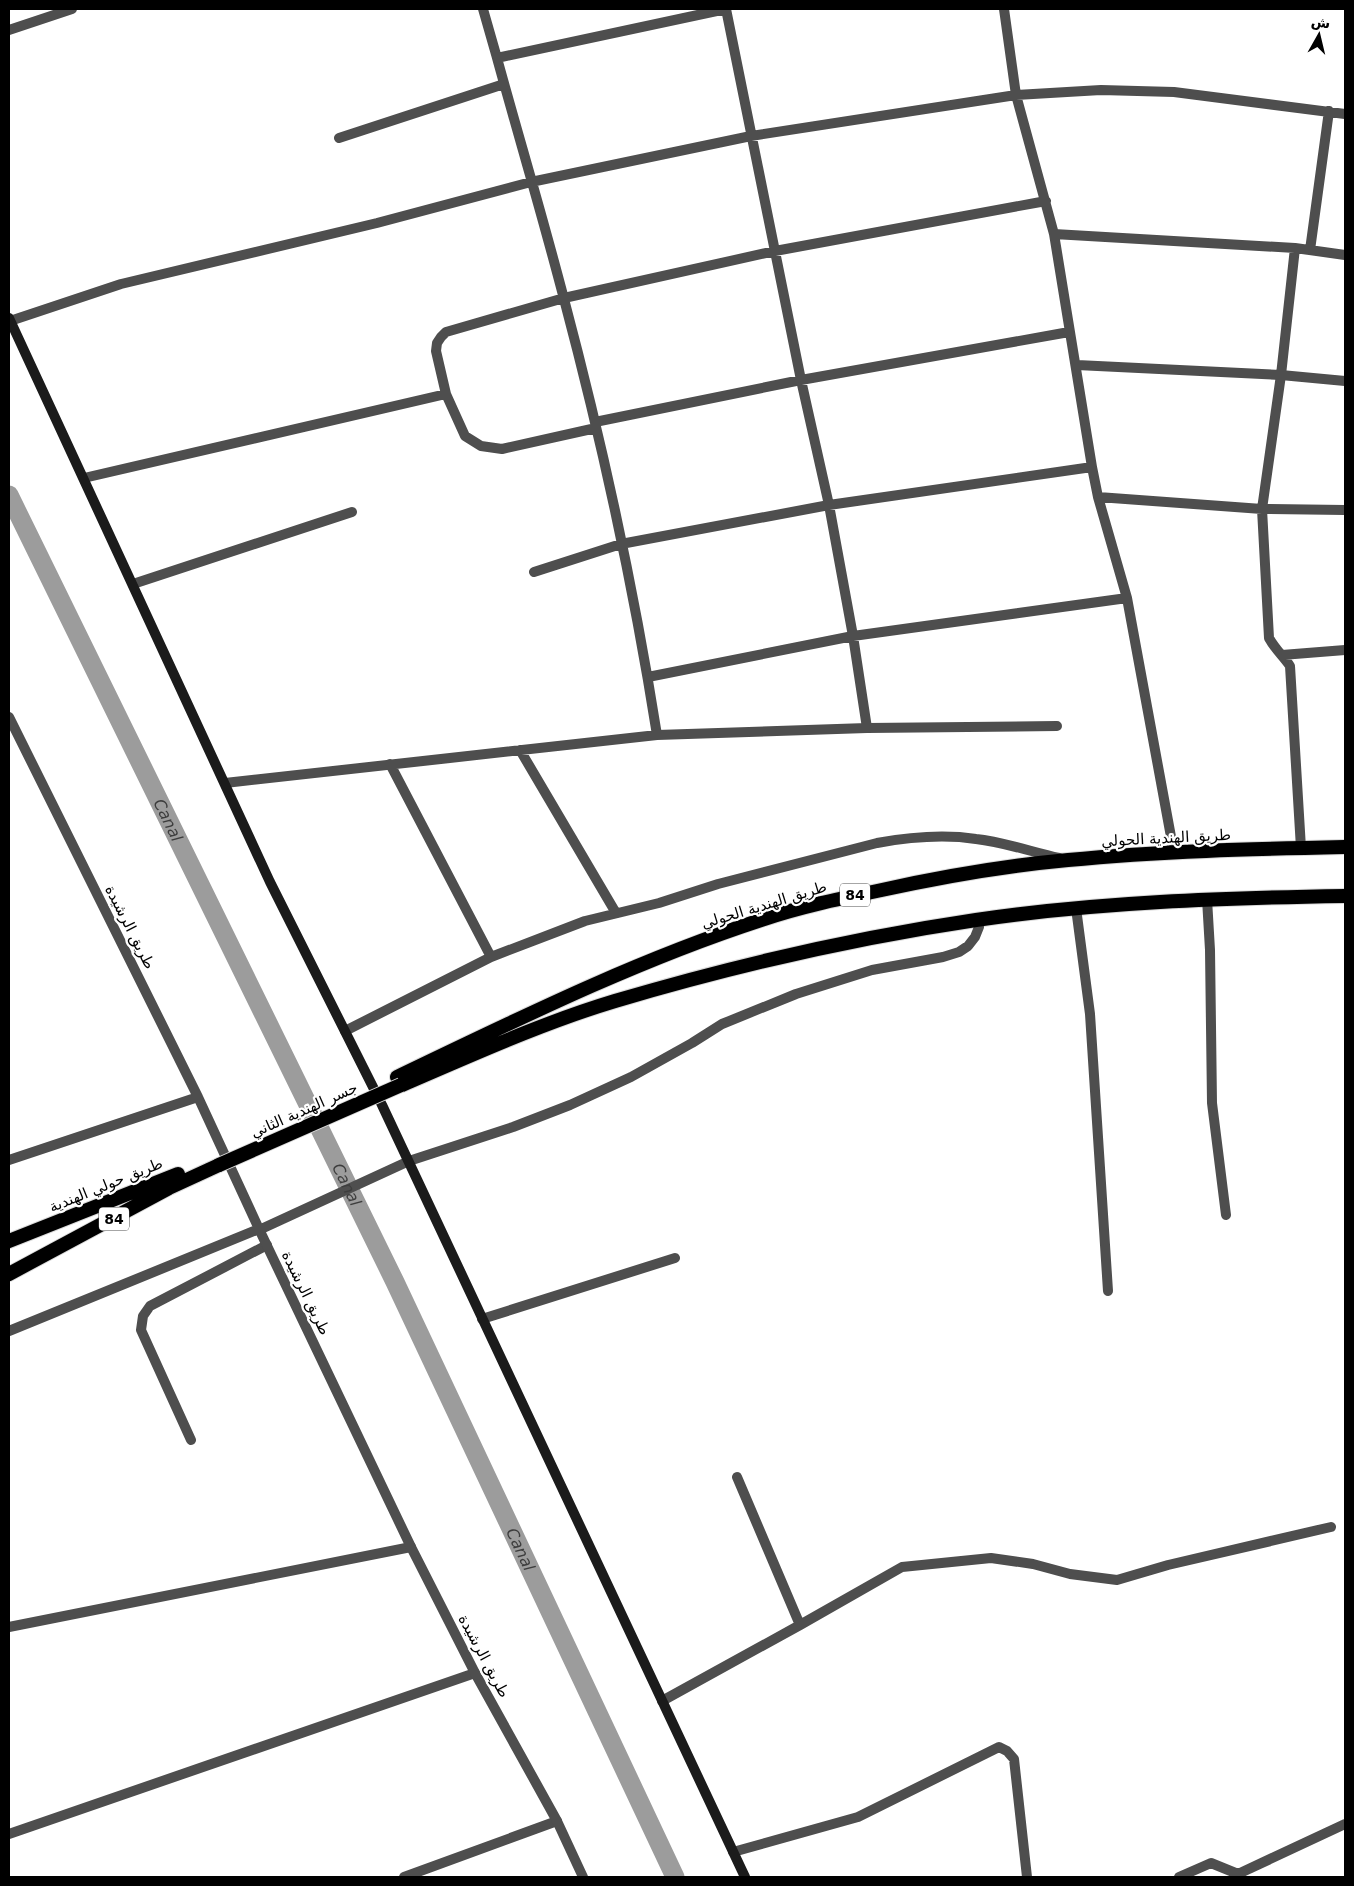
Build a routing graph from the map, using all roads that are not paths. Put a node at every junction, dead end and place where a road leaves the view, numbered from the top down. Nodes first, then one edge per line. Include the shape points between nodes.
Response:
1 (72, 9) edge
2 (483, 9) edge
3 (726, 9) edge
4 (1004, 9) edge
5 (9, 30) edge
6 (497, 58) junction
7 (504, 84) junction
8 (1016, 95) junction
9 (1329, 111) junction
10 (1345, 114) edge
11 (751, 136) junction
12 (339, 138) dead end
13 (531, 182) junction
14 (1046, 201) junction
15 (1054, 234) junction
16 (1295, 248) junction
17 (1310, 250) junction
18 (775, 251) junction
19 (1345, 255) edge
20 (564, 298) junction
21 (9, 319) edge
22 (1069, 332) junction
23 (1076, 365) junction
24 (1280, 375) junction
25 (800, 380) junction
26 (1345, 381) edge
27 (446, 394) junction
28 (595, 425) junction
29 (1092, 467) junction
30 (84, 478) junction
31 (1098, 497) junction
32 (829, 505) junction
33 (1262, 509) junction
34 (1345, 510) edge
35 (352, 512) dead end
36 (621, 544) junction
37 (534, 572) dead end
38 (133, 584) junction
39 (1127, 598) junction
40 (854, 636) junction
41 (1345, 650) edge
42 (1282, 655) junction
43 (648, 677) junction
44 (9, 717) edge
45 (1057, 726) dead end
46 (867, 728) junction
47 (657, 735) junction
48 (520, 750) junction
49 (390, 764) junction
50 (225, 783) junction
51 (1345, 847) edge
52 (1300, 848) junction
53 (1174, 853) junction
54 (1067, 860) junction
55 (1345, 896) edge
56 (1207, 899) junction
57 (1076, 908) junction
58 (616, 913) junction
59 (978, 919) junction
60 (491, 957) junction
61 (345, 1031) junction
62 (399, 1081) junction
63 (198, 1097) junction
64 (9, 1160) edge
65 (217, 1161) junction
66 (409, 1161) junction
67 (1226, 1215) dead end
68 (259, 1229) junction
69 (9, 1241) edge
70 (267, 1245) junction
71 (675, 1258) dead end
72 (9, 1274) edge
73 (1108, 1291) dead end
74 (482, 1319) junction
75 (9, 1331) edge
76 (191, 1440) dead end
77 (736, 1477) dead end
78 (1331, 1527) dead end
79 (411, 1547) junction
80 (800, 1626) junction
81 (9, 1627) edge
82 (476, 1673) junction
83 (662, 1701) junction
84 (557, 1820) junction
85 (1345, 1824) edge
86 (9, 1834) edge
87 (733, 1852) junction
88 (1239, 1875) edge
89 (404, 1877) edge
90 (583, 1877) edge
91 (745, 1877) edge
92 (1027, 1877) edge
93 (1179, 1877) edge

1 - 5 street
2 - 6 street
3 - 6 street
3 - 11 street
4 - 8 street
6 - 7 street
7 - 12 street
7 - 13 street
8 - 9 street via 1101,90 1174,92
8 - 11 street
8 - 14 street
9 - 10 street
9 - 17 street
11 - 13 street
11 - 18 street
13 - 20 street
13 - 21 street via 377,223 121,284
14 - 15 street
14 - 18 street
15 - 16 street
15 - 22 street
16 - 17 street
16 - 24 street
17 - 19 street
18 - 20 street
18 - 25 street
20 - 27 street via 446,332 437,343 436,351
20 - 28 street
21 - 30 main road
22 - 23 street
22 - 25 street
23 - 24 street
23 - 29 street
24 - 26 street
24 - 33 street
25 - 28 street
25 - 32 street
27 - 28 street via 465,436 481,446 502,449
27 - 30 street
28 - 36 street
29 - 31 street
29 - 32 street
30 - 38 main road
31 - 33 street
31 - 39 street
32 - 36 street
32 - 40 street
33 - 34 street
33 - 42 street via 1269,638
35 - 38 street
36 - 37 street
36 - 43 street
38 - 50 main road
39 - 40 street
39 - 53 street
40 - 43 street
40 - 46 street
41 - 42 street
42 - 52 street via 1290,666
43 - 47 street
44 - 63 street, طريق الرشيدة
45 - 46 street
46 - 47 street
47 - 48 street
48 - 49 street
48 - 58 street
49 - 50 street
49 - 60 street
50 - 61 main road via 270,882
51 - 52 highway, طريق الهندية الحولي / 84
52 - 53 highway, طريق الهندية الحولي / 84
53 - 54 highway, طريق الهندية الحولي / 84
54 - 58 street via 978,839 953,836 902,839 718,884
54 - 62 highway, طريق الهندية الحولي / 84 via 975,871 830,901 763,919 632,968 566,997
55 - 56 highway, 84
56 - 57 highway, 84
56 - 67 street via 1212,1103
57 - 59 highway, 84
57 - 73 street via 1090,1014
58 - 60 street via 585,921
59 - 62 highway, 84 via 910,930 759,963 614,1002
59 - 66 street via 975,937 959,952 872,970 796,994 722,1024 654,1064 570,1105
60 - 61 street
61 - 66 main road
62 - 65 highway, جسر الهندية الثاني / 84
63 - 64 street
63 - 68 street, طريق الرشيدة
65 - 69 highway, طريق حولي الهندية / 84
65 - 72 highway, طريق حولي الهندية / 84
66 - 68 street
66 - 74 main road
68 - 70 street, طريق الرشيدة
68 - 75 street
70 - 76 street via 150,1306 143,1316 141,1330
70 - 79 street, طريق الرشيدة
71 - 74 street
74 - 83 main road
77 - 80 street
78 - 80 street via 1168,1564 1117,1580 991,1558 902,1567
79 - 81 street
79 - 82 street, طريق الرشيدة
80 - 83 street
82 - 84 street, طريق الرشيدة
82 - 86 street
83 - 87 main road
84 - 89 street
84 - 90 street, طريق الرشيدة
85 - 88 street
87 - 91 main road
87 - 92 street via 858,1816 999,1747 1014,1759
88 - 93 street via 1211,1863

